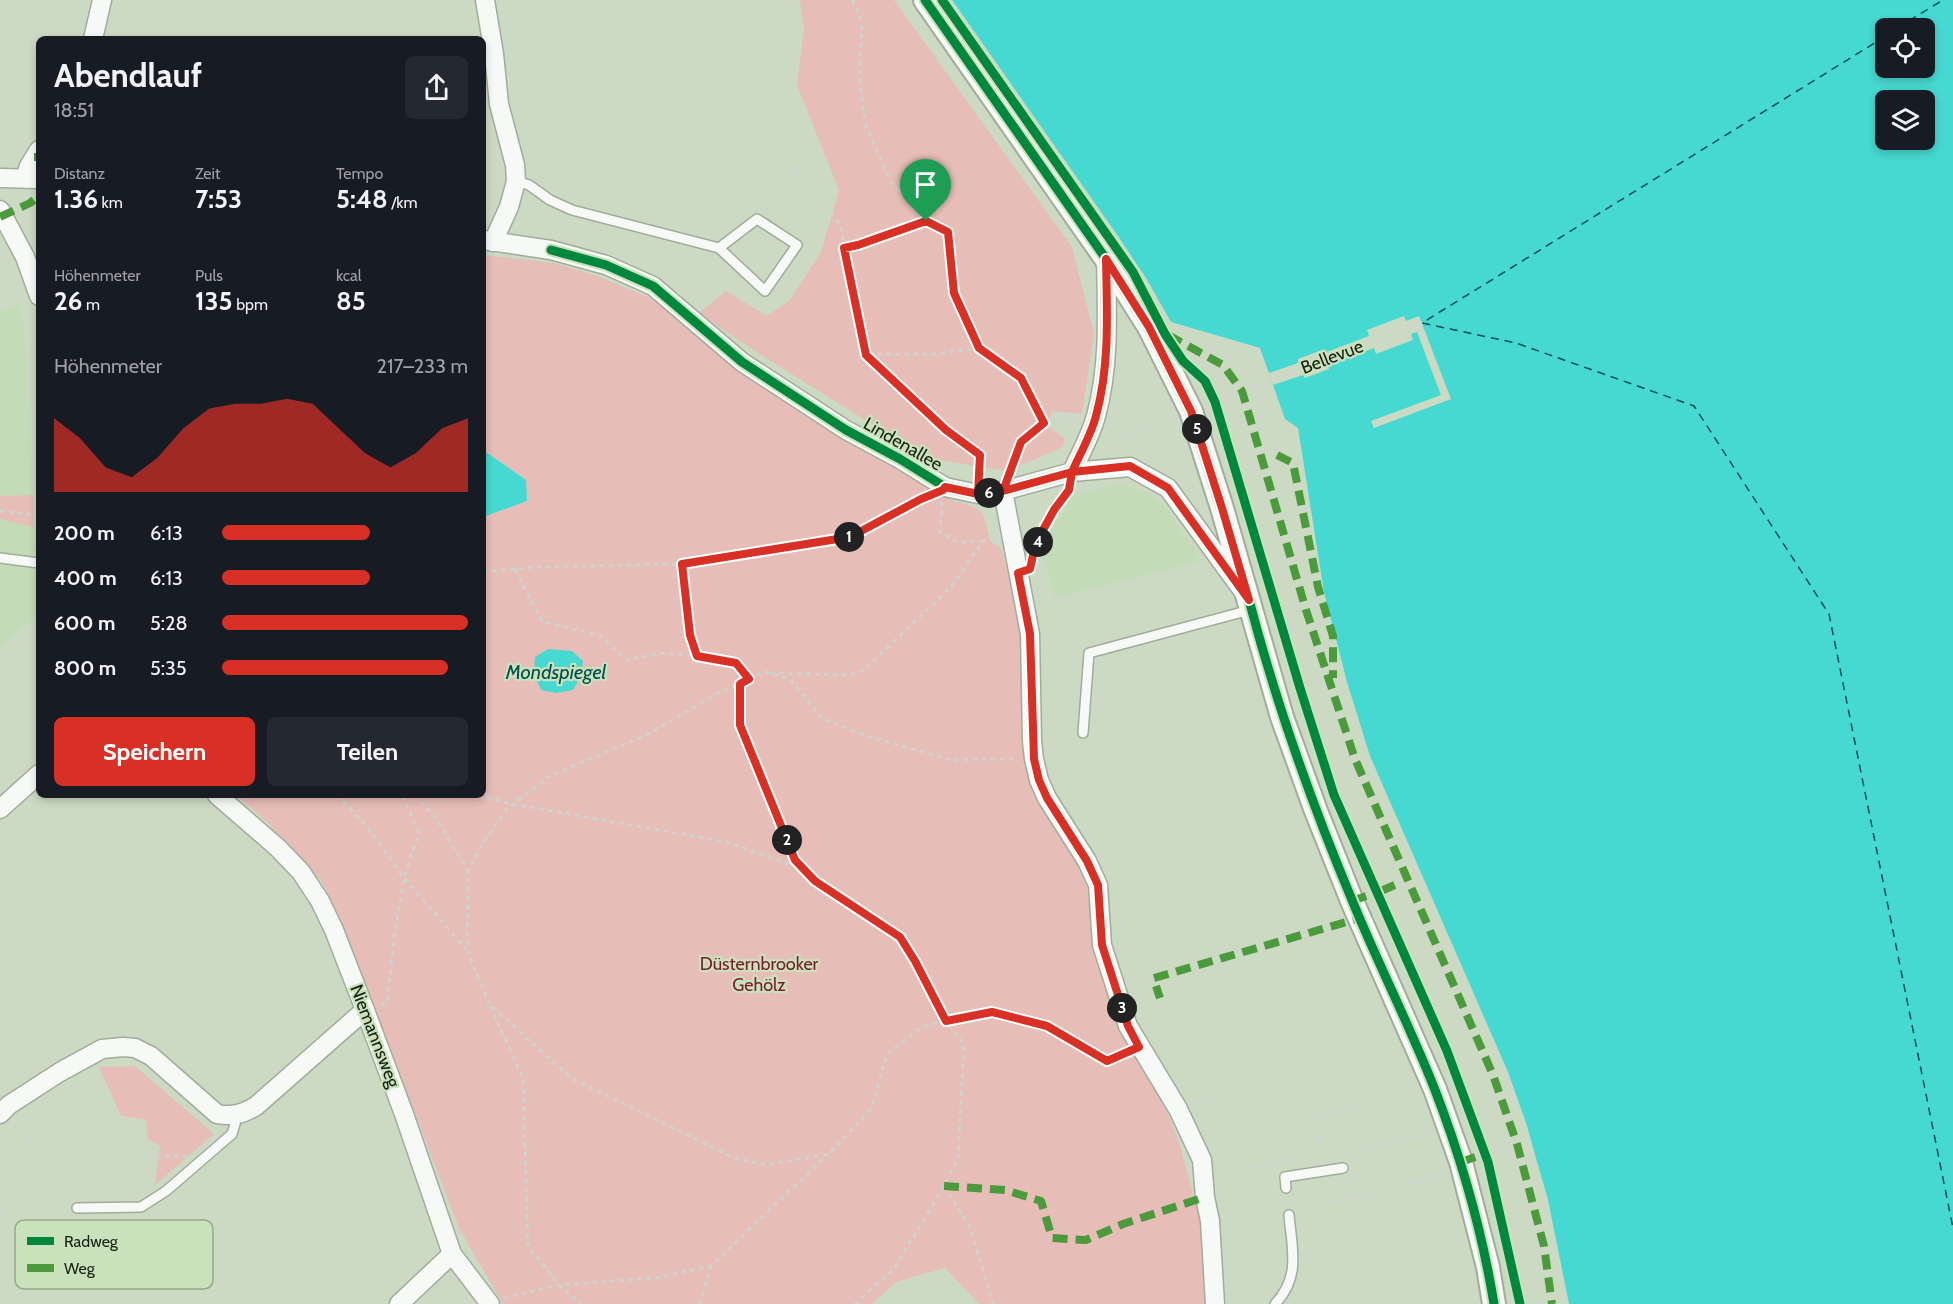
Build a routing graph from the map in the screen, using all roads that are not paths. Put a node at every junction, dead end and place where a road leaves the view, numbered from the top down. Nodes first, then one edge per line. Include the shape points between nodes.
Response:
1 (102, 0) edge
2 (485, 0) edge
3 (925, 0) edge
4 (94, 36) edge
5 (36, 155) edge
6 (0, 178) edge
7 (32, 179) edge
8 (516, 181) junction
9 (0, 210) edge
10 (488, 241) edge
11 (719, 248) junction
12 (1106, 259) junction
13 (36, 287) edge
14 (1072, 472) junction
15 (1003, 491) junction
16 (0, 558) edge
17 (36, 562) edge
18 (1250, 605) junction
19 (1083, 733) dead end
20 (36, 777) edge
21 (221, 798) edge
22 (0, 809) edge
23 (365, 1010) junction
24 (1, 1113) edge
25 (238, 1114) junction
26 (1343, 1168) road end
27 (1286, 1188) dead end
28 (77, 1208) dead end
29 (1289, 1215) dead end
30 (452, 1254) junction
31 (489, 1303) edge
32 (399, 1304) edge
33 (1215, 1304) edge
34 (1275, 1304) edge
35 (1494, 1304) edge

1 - 4 street
2 - 8 street via 499,104
3 - 12 street
5 - 7 street via 29,166
6 - 7 street
8 - 10 street via 508,207
8 - 11 lane via 572,210
9 - 13 street
10 - 15 street, Lindenallee via 551,250 606,265 653,286 742,362 944,489 978,494
11 - 11 lane via 757,219 797,245 765,291
12 - 14 street via 1104,376
12 - 18 street via 1149,327 1191,411
14 - 15 street, Lindenallee
14 - 18 street, Lindenallee via 1130,466 1168,488
15 - 33 street via 1030,634 1034,759 1039,780 1098,885 1102,945 1128,1026 1178,1109 1202,1161
16 - 17 lane
18 - 19 lane via 1089,653
18 - 35 street via 1282,717 1316,811 1435,1089 1463,1170
20 - 22 street
21 - 23 street, Niemannsweg via 302,872 334,930
23 - 25 street via 256,1106
23 - 30 street, Niemannsweg
24 - 25 street via 33,1088 102,1049 123,1047 151,1056 217,1114
25 - 28 lane via 232,1134 166,1191 141,1207
26 - 27 lane via 1285,1177
29 - 34 lane via 1292,1275
30 - 31 street, Niemannsweg
30 - 32 street

